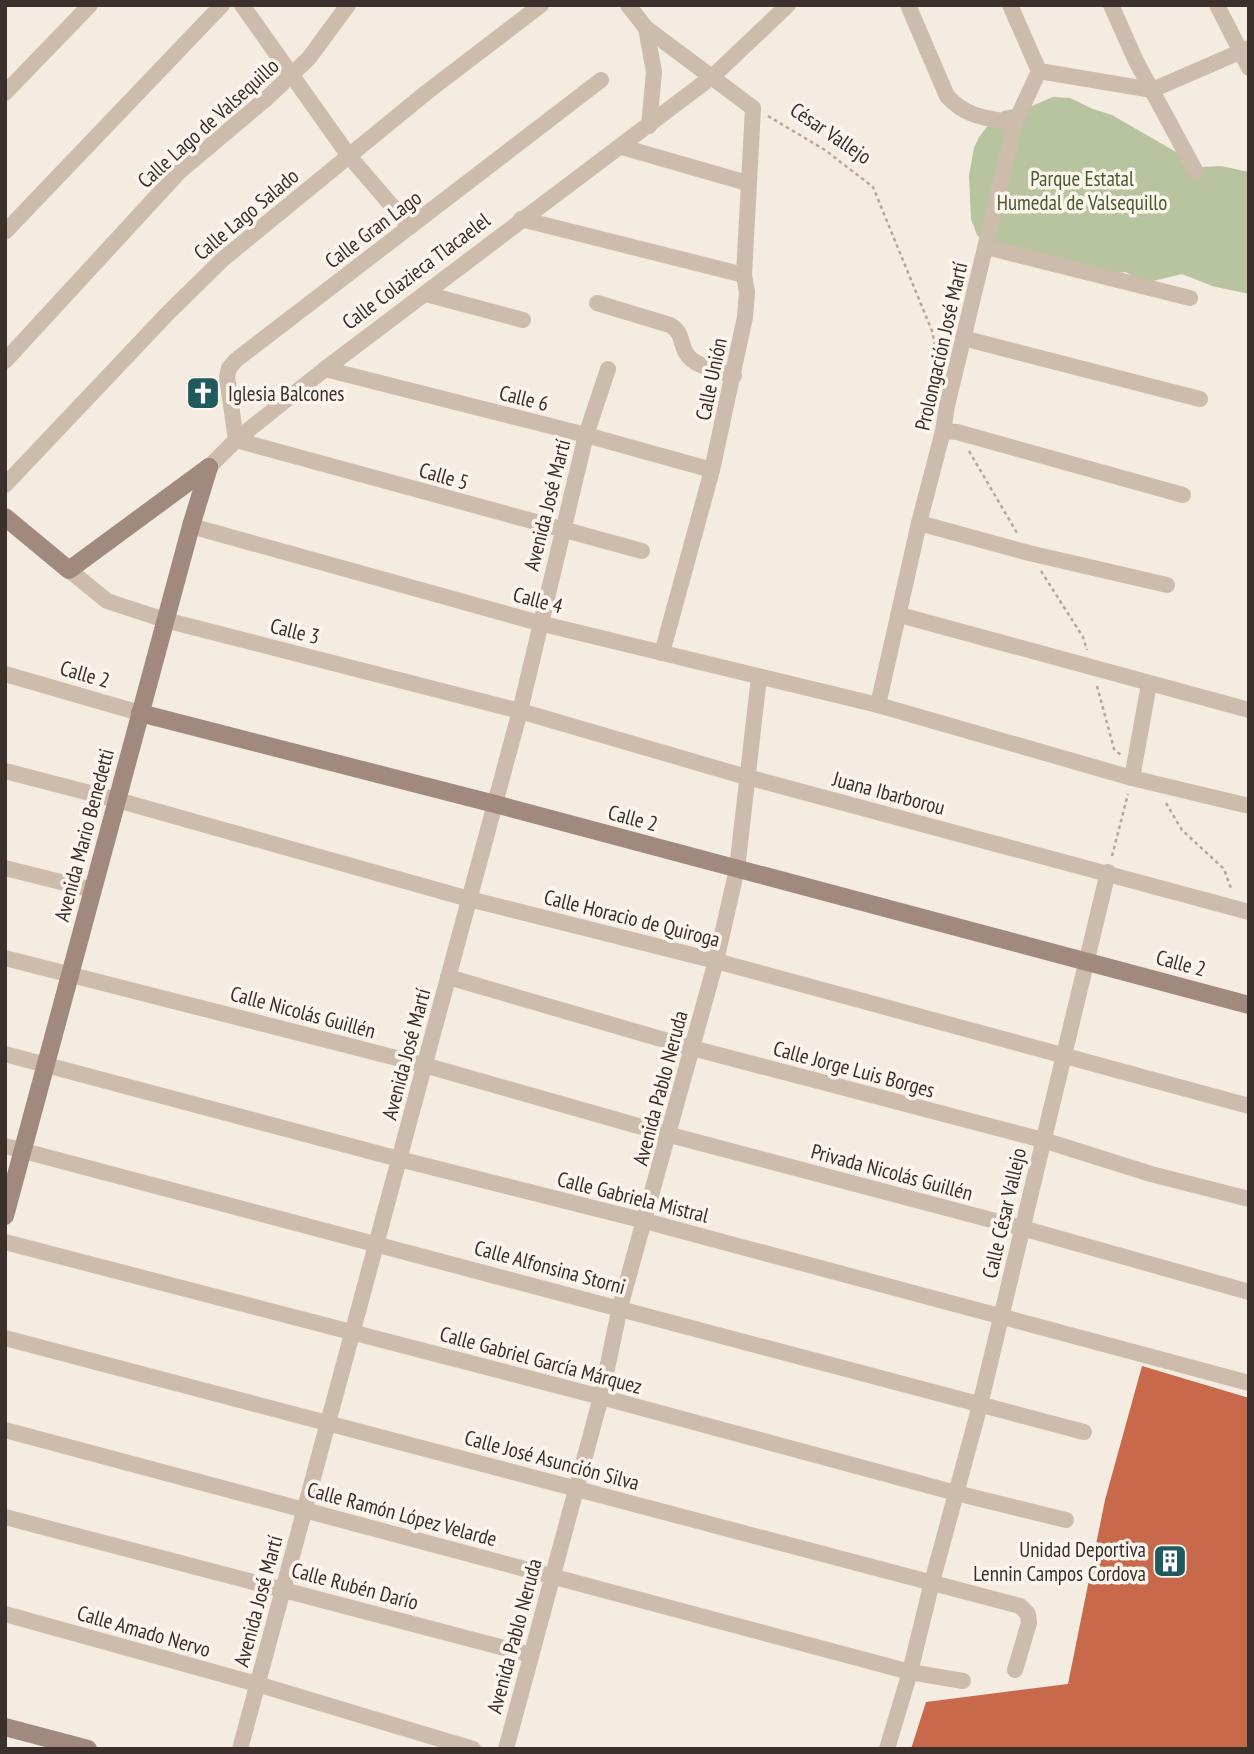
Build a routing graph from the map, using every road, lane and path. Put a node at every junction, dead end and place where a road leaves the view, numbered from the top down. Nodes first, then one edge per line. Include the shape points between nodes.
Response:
1 (90, 5) edge
2 (222, 5) edge
3 (242, 5) edge
4 (348, 5) edge
5 (541, 5) edge
6 (628, 5) edge
7 (788, 5) edge
8 (908, 5) edge
9 (1010, 5) edge
10 (1111, 5) edge
11 (1217, 5) edge
12 (646, 28) junction
13 (1245, 49) edge
14 (1249, 68) edge
15 (1039, 71) junction
16 (713, 76) junction
17 (291, 77) junction
18 (601, 80) dead end
19 (1152, 90) junction
20 (5, 93) edge
21 (753, 108) junction
22 (1015, 123) junction
23 (649, 126) junction
24 (622, 146) junction
25 (349, 156) junction
26 (1196, 173) dead end
27 (747, 183) junction
28 (522, 219) junction
29 (410, 227) junction
30 (5, 232) edge
31 (985, 247) junction
32 (744, 275) junction
33 (426, 294) junction
34 (1190, 298) dead end
35 (597, 303) dead end
36 (523, 320) dead end
37 (963, 338) junction
38 (5, 361) edge
39 (325, 369) junction
40 (608, 369) dead end
41 (939, 369) dead end
42 (734, 376) junction
43 (1200, 399) dead end
44 (943, 431) junction
45 (586, 435) junction
46 (236, 440) junction
47 (209, 467) junction
48 (712, 470) junction
49 (5, 485) edge
50 (1183, 495) dead end
51 (5, 517) edge
52 (919, 523) junction
53 (191, 526) junction
54 (564, 531) junction
55 (642, 551) dead end
56 (69, 570) junction
57 (1167, 585) dead end
58 (900, 615) junction
59 (165, 620) junction
60 (539, 623) junction
61 (662, 653) junction
62 (5, 674) edge
63 (760, 677) junction
64 (1149, 684) junction
65 (878, 705) junction
66 (1249, 710) edge
67 (520, 711) junction
68 (140, 713) junction
69 (5, 771) edge
70 (750, 777) junction
71 (1132, 778) junction
72 (117, 800) junction
73 (495, 804) junction
74 (1249, 806) edge
75 (5, 868) edge
76 (737, 869) junction
77 (1108, 873) junction
78 (93, 890) junction
79 (469, 899) junction
80 (1246, 914) edge
81 (5, 958) edge
82 (716, 961) junction
83 (1087, 962) junction
84 (70, 974) junction
85 (448, 977) junction
86 (1249, 1005) edge
87 (692, 1048) junction
88 (5, 1054) edge
89 (1064, 1057) junction
90 (46, 1065) junction
91 (424, 1065) junction
92 (1249, 1106) edge
93 (670, 1135) junction
94 (1043, 1140) junction
95 (14, 1148) edge
96 (399, 1160) junction
97 (1249, 1199) edge
98 (5, 1216) edge
99 (645, 1221) junction
100 (1022, 1228) junction
101 (5, 1242) edge
102 (376, 1243) junction
103 (1249, 1292) edge
104 (620, 1307) junction
105 (1001, 1317) junction
106 (352, 1332) junction
107 (5, 1338) edge
108 (1249, 1383) edge
109 (601, 1397) junction
110 (980, 1405) junction
111 (328, 1423) junction
112 (5, 1430) edge
113 (1084, 1432) dead end
114 (577, 1489) junction
115 (956, 1493) junction
116 (304, 1510) junction
117 (5, 1517) edge
118 (1066, 1520) dead end
119 (552, 1576) junction
120 (932, 1582) junction
121 (283, 1588) junction
122 (5, 1614) edge
123 (531, 1655) junction
124 (1014, 1670) dead end
125 (910, 1672) junction
126 (963, 1681) dead end
127 (257, 1684) junction
128 (5, 1727) edge
129 (88, 1749) edge
130 (240, 1749) edge
131 (473, 1749) edge
132 (506, 1749) edge
133 (887, 1749) edge

1 - 20 street
2 - 30 street
3 - 17 street
4 - 17 street, Calle Lago de Valsequillo
5 - 25 street, Calle Lago Salado
6 - 12 street
7 - 16 street, Calle Colazieca Tlacaelel
8 - 22 street via 952,102 972,115
9 - 15 street
10 - 19 street
11 - 13 street
12 - 16 street
12 - 23 street via 654,72
13 - 14 street
13 - 19 street
15 - 19 street
15 - 22 street, Prolongación José Martí
16 - 21 street
16 - 23 street, Calle Colazieca Tlacaelel
17 - 25 street
17 - 38 street, Calle Lago de Valsequillo via 180,170
18 - 29 street, Calle Gran Lago
19 - 26 street
21 - 27 street, Calle Unión
21 - 41 path, César Vallejo via 825,150 873,187 932,331
22 - 31 street, Prolongación José Martí
23 - 24 street, Calle Colazieca Tlacaelel
24 - 27 street
24 - 28 street, Calle Colazieca Tlacaelel
25 - 29 street
25 - 49 street, Calle Lago Salado via 223,259
27 - 32 street, Calle Unión
28 - 32 street
28 - 33 street, Calle Colazieca Tlacaelel
29 - 46 street, Calle Gran Lago via 229,368
31 - 34 street
31 - 37 street, Prolongación José Martí
32 - 42 street, Calle Unión via 745,317
33 - 36 street
33 - 39 street, Calle Colazieca Tlacaelel
35 - 42 street via 670,325 682,337 690,358
37 - 43 street
37 - 44 street, Prolongación José Martí
39 - 45 street, Calle 6
39 - 46 street, Calle Colazieca Tlacaelel
40 - 45 street, Avenida José Martí
42 - 48 street, Calle Unión
44 - 50 street
44 - 52 street, Prolongación José Martí
45 - 48 street, Calle 6
45 - 54 street, Avenida José Martí
46 - 47 street, Calle Colazieca Tlacaelel
46 - 54 street, Calle 5
47 - 53 street, Avenida Mario Benedetti
47 - 56 street, Calle Colazieca Tlacaelel
48 - 61 street, Calle Unión
51 - 56 street
52 - 57 street
52 - 58 street, Prolongación José Martí
53 - 59 street, Avenida Mario Benedetti
53 - 60 street, Calle 4
54 - 55 street, Calle 5
54 - 60 street, Avenida José Martí
56 - 59 street, Calle 3 via 107,601
58 - 64 street
58 - 65 street, Prolongación José Martí
59 - 67 street, Calle 3
59 - 68 street, Avenida Mario Benedetti
60 - 61 street, Calle 4
60 - 67 street, Avenida José Martí
61 - 63 street, Calle 4
62 - 68 street, Calle 2
63 - 65 street, Calle 4
63 - 70 street, Avenida Pablo Neruda
64 - 66 street
64 - 71 street
65 - 71 street, Calle 4
67 - 70 street, Juana Ibarborou
67 - 73 street, Avenida José Martí
68 - 72 street, Avenida Mario Benedetti
68 - 73 street, Calle 2
69 - 72 street, Calle Horacio de Quiroga
70 - 76 street, Avenida Pablo Neruda
70 - 77 street, Juana Ibarborou
71 - 74 street, Calle 4
71 - 77 path
72 - 78 street, Avenida Mario Benedetti
72 - 79 street, Calle Horacio de Quiroga
73 - 76 street, Calle 2
73 - 79 street, Avenida José Martí
75 - 78 street
76 - 82 street, Avenida Pablo Neruda
76 - 83 street, Calle 2
77 - 80 street, Juana Ibarborou
77 - 83 street, Calle César Vallejo
78 - 84 street, Avenida Mario Benedetti
79 - 82 street, Calle Horacio de Quiroga
79 - 85 street, Avenida José Martí
81 - 84 street, Calle Nicolás Guillén
82 - 87 street, Avenida Pablo Neruda
82 - 89 street, Calle Horacio de Quiroga
83 - 86 street, Calle 2
83 - 89 street, Calle César Vallejo
84 - 90 street, Avenida Mario Benedetti
84 - 91 street, Calle Nicolás Guillén
85 - 87 street, Calle Jorge Luis Borges
85 - 91 street, Avenida José Martí
87 - 93 street, Avenida Pablo Neruda
87 - 94 street, Calle Jorge Luis Borges
88 - 90 street, Calle Gabriela Mistral
89 - 92 street, Calle Horacio de Quiroga
89 - 94 street, Calle César Vallejo
90 - 95 street, Avenida Mario Benedetti
90 - 96 street, Calle Gabriela Mistral
91 - 93 street, Calle Nicolás Guillén
91 - 96 street, Avenida José Martí
93 - 99 street, Avenida Pablo Neruda
93 - 100 street, Privada Nicolás Guillén
94 - 97 street, Calle Jorge Luis Borges
94 - 100 street, Calle César Vallejo
95 - 98 street, Avenida Mario Benedetti
95 - 102 street, Calle Alfonsina Storni
96 - 99 street, Calle Gabriela Mistral
96 - 102 street, Avenida José Martí
99 - 104 street, Avenida Pablo Neruda
99 - 105 street, Calle Gabriela Mistral
100 - 103 street, Privada Nicolás Guillén
100 - 105 street, Calle César Vallejo
101 - 106 street, Calle Gabriel García Márquez
102 - 104 street, Calle Alfonsina Storni
102 - 106 street, Avenida José Martí
104 - 109 street, Avenida Pablo Neruda
104 - 110 street, Calle Alfonsina Storni
105 - 108 street, Calle Gabriela Mistral
105 - 110 street, Calle César Vallejo
106 - 109 street, Calle Gabriel García Márquez
106 - 111 street, Avenida José Martí
107 - 111 street, Calle José Asunción Silva
109 - 114 street, Avenida Pablo Neruda
109 - 115 street, Calle Gabriel García Márquez
110 - 113 street, Calle Alfonsina Storni
110 - 115 street, Calle César Vallejo
111 - 114 street, Calle José Asunción Silva
111 - 116 street, Avenida José Martí
112 - 116 street, Calle Ramón López Velarde
114 - 119 street, Avenida Pablo Neruda
114 - 120 street, Calle José Asunción Silva
115 - 118 street, Calle Gabriel García Márquez
115 - 120 street, Calle César Vallejo
116 - 119 street, Calle Ramón López Velarde
116 - 121 street, Avenida José Martí
117 - 121 street, Calle Rubén Darío
119 - 123 street, Avenida Pablo Neruda
119 - 125 street, Calle Ramón López Velarde
120 - 124 street, Calle José Asunción Silva via 1020,1606 1028,1614
120 - 125 street, Calle César Vallejo
121 - 123 street, Calle Rubén Darío
121 - 127 street, Avenida José Martí
122 - 127 street, Calle Amado Nervo
123 - 132 street, Avenida Pablo Neruda
125 - 126 street
125 - 133 street, Calle César Vallejo
127 - 130 street, Avenida José Martí
127 - 131 street, Calle Amado Nervo
128 - 129 street

